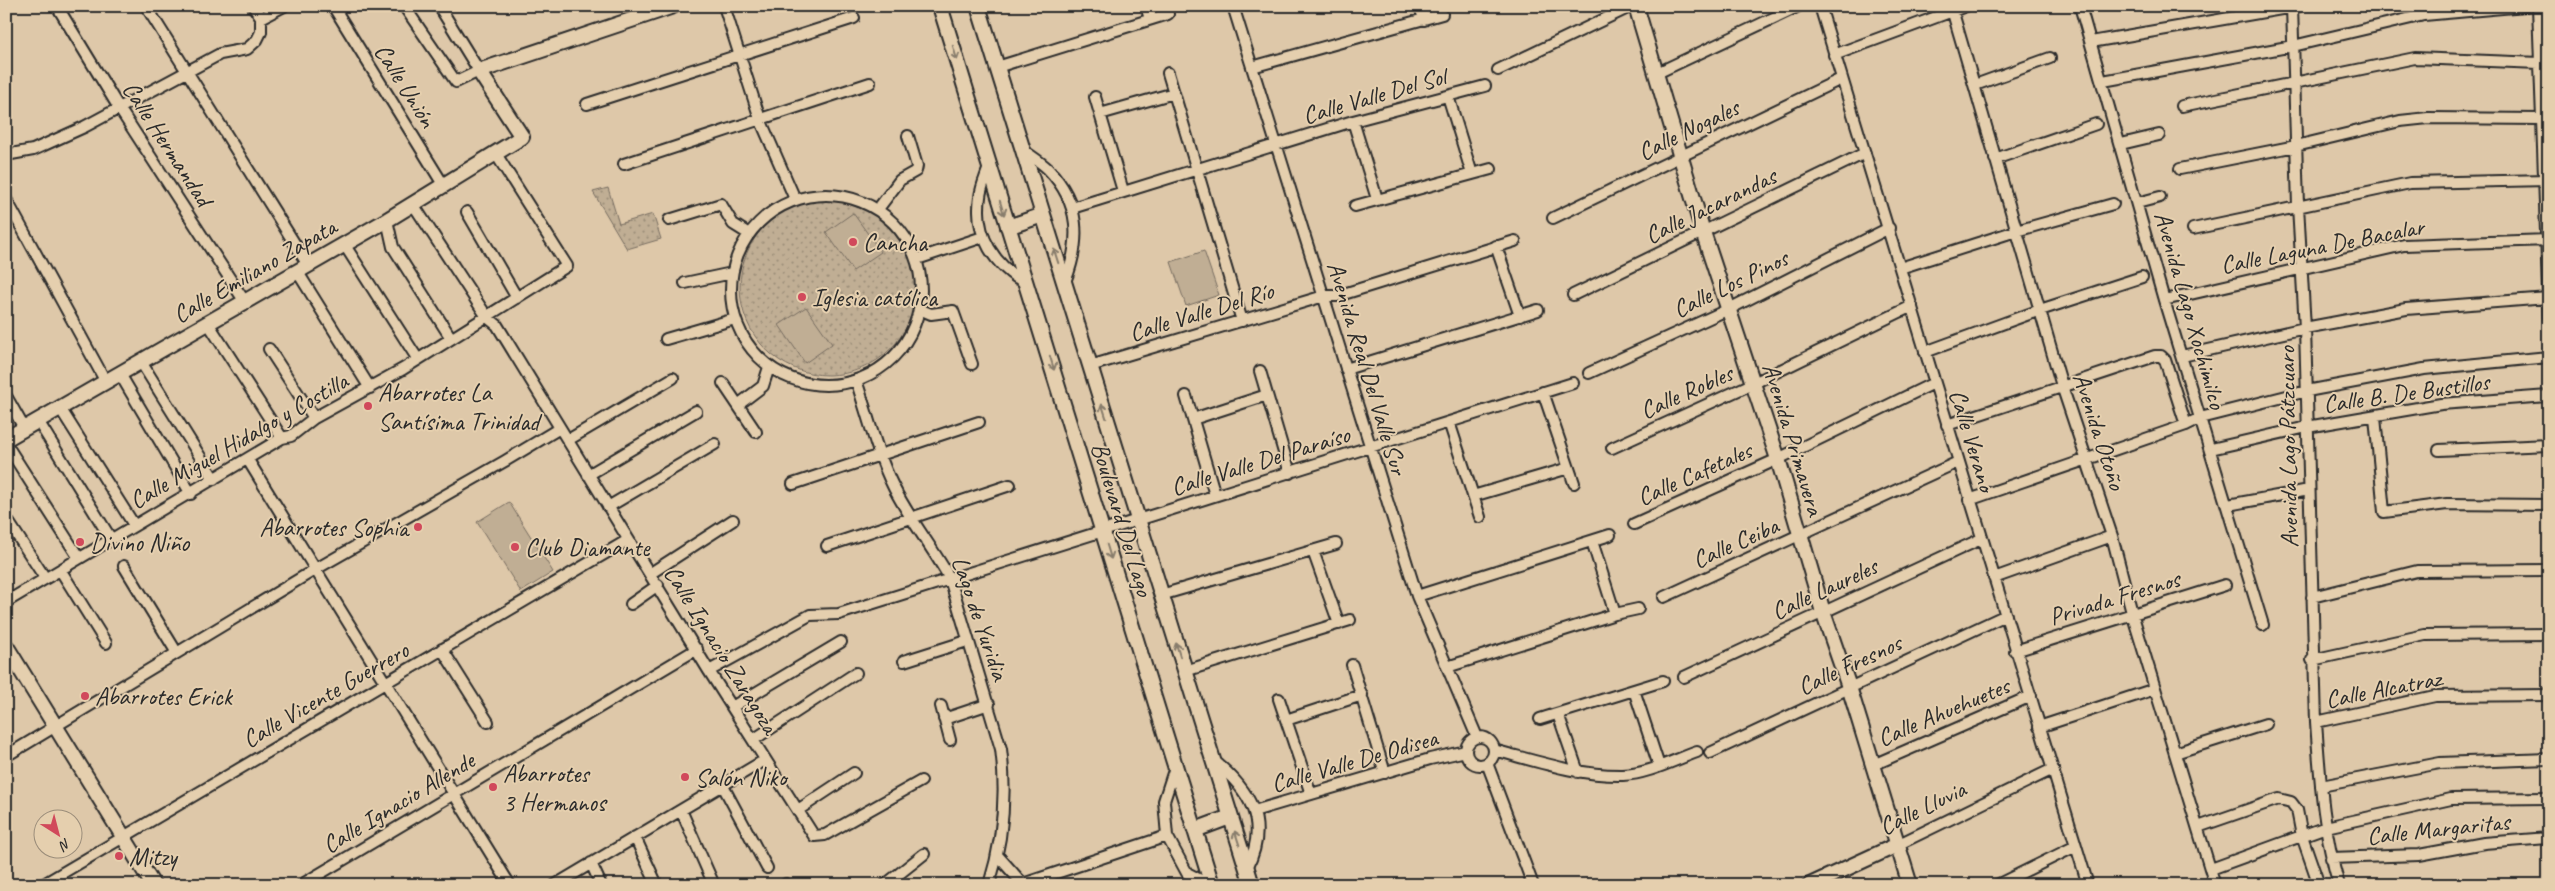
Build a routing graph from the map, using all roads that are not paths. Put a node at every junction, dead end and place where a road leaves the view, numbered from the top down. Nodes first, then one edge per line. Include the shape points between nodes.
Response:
1 (57, 6) edge
2 (146, 6) edge
3 (253, 6) edge
4 (284, 6) edge
5 (332, 6) edge
6 (404, 6) edge
7 (439, 6) edge
8 (673, 6) edge
9 (724, 6) edge
10 (940, 6) edge
11 (978, 6) edge
12 (1146, 6) edge
13 (1233, 6) edge
14 (1420, 6) edge
15 (1634, 6) edge
16 (1799, 6) edge
17 (1820, 6) edge
18 (1966, 6) edge
19 (2080, 6) edge
20 (2525, 6) edge
21 (2538, 6) edge
22 (2294, 7) edge
23 (1952, 8) edge
24 (1168, 14) dead end
25 (1442, 14) dead end
26 (261, 18) junction
27 (854, 18) dead end
28 (1150, 18) junction
29 (1424, 20) junction
30 (2091, 42) junction
31 (2293, 46) junction
32 (740, 54) junction
33 (1834, 55) junction
34 (2542, 56) edge
35 (2050, 58) dead end
36 (997, 67) junction
37 (1252, 68) junction
38 (479, 70) junction
39 (1498, 70) dead end
40 (187, 71) junction
41 (1168, 73) dead end
42 (1656, 74) junction
43 (1842, 79) junction
44 (2102, 81) junction
45 (870, 83) dead end
46 (2296, 84) junction
47 (1975, 85) junction
48 (1485, 86) dead end
49 (1174, 92) junction
50 (1448, 96) junction
51 (1095, 97) dead end
52 (587, 104) dead end
53 (2182, 106) dead end
54 (119, 108) junction
55 (1100, 114) junction
56 (2545, 117) edge
57 (760, 119) junction
58 (1353, 121) junction
59 (2096, 124) dead end
60 (2158, 135) dead end
61 (908, 136) dead end
62 (2121, 144) junction
63 (1275, 145) junction
64 (2296, 146) junction
65 (1023, 150) junction
66 (1866, 153) junction
67 (496, 154) junction
68 (6, 155) edge
69 (1680, 156) junction
70 (1995, 158) junction
71 (624, 164) dead end
72 (989, 167) junction
73 (1197, 168) junction
74 (1491, 169) dead end
75 (2180, 169) dead end
76 (1472, 174) junction
77 (2547, 180) edge
78 (444, 186) junction
79 (1123, 190) junction
80 (2160, 197) dead end
81 (6, 199) edge
82 (1377, 199) junction
83 (794, 200) junction
84 (2137, 203) junction
85 (413, 204) junction
86 (2113, 204) dead end
87 (1355, 206) dead end
88 (2298, 206) junction
89 (1072, 208) junction
90 (878, 209) junction
91 (467, 212) dead end
92 (1043, 215) junction
93 (1553, 218) dead end
94 (387, 220) junction
95 (669, 220) dead end
96 (1008, 227) junction
97 (1889, 228) junction
98 (2193, 230) dead end
99 (2016, 231) junction
100 (1704, 232) junction
101 (748, 234) junction
102 (983, 237) junction
103 (1514, 240) dead end
104 (2548, 240) edge
105 (344, 244) junction
106 (1496, 246) junction
107 (917, 259) junction
108 (302, 268) junction
109 (1900, 268) junction
110 (2303, 268) junction
111 (732, 273) junction
112 (2142, 277) dead end
113 (1065, 282) junction
114 (685, 283) dead end
115 (1028, 285) junction
116 (1573, 294) dead end
117 (1324, 296) junction
118 (517, 298) junction
119 (2548, 298) edge
120 (2164, 300) junction
121 (245, 302) junction
122 (1912, 306) junction
123 (920, 309) junction
124 (1729, 309) junction
125 (1538, 310) dead end
126 (2040, 310) junction
127 (1520, 316) junction
128 (487, 317) junction
129 (2549, 318) edge
130 (735, 319) junction
131 (1242, 321) junction
132 (208, 323) junction
133 (2305, 328) junction
134 (451, 338) junction
135 (666, 339) dead end
136 (269, 349) dead end
137 (1925, 352) junction
138 (2182, 356) junction
139 (2549, 357) edge
140 (417, 358) junction
141 (141, 362) junction
142 (972, 364) dead end
143 (1090, 366) junction
144 (769, 367) junction
145 (1346, 368) junction
146 (1260, 371) dead end
147 (1588, 373) dead end
148 (120, 374) junction
149 (673, 378) dead end
150 (856, 380) junction
151 (106, 382) junction
152 (723, 382) dead end
153 (1573, 383) dead end
154 (1754, 383) junction
155 (1934, 383) junction
156 (2062, 386) junction
157 (370, 388) junction
158 (2307, 391) junction
159 (1543, 392) junction
160 (1267, 395) junction
161 (6, 396) edge
162 (1186, 396) dead end
163 (2549, 396) edge
164 (738, 405) junction
165 (60, 408) junction
166 (696, 411) dead end
167 (2374, 417) junction
168 (314, 418) junction
169 (2200, 418) junction
170 (1192, 419) junction
171 (38, 421) junction
172 (979, 422) dead end
173 (1449, 422) junction
174 (1947, 425) junction
175 (2186, 425) junction
176 (24, 428) junction
177 (560, 428) junction
178 (2308, 428) junction
179 (756, 432) dead end
180 (282, 438) junction
181 (6, 439) edge
182 (568, 440) junction
183 (6, 444) edge
184 (715, 444) dead end
185 (2549, 445) edge
186 (1371, 448) junction
187 (1612, 448) dead end
188 (2211, 449) junction
189 (2439, 450) dead end
190 (881, 456) junction
191 (1778, 459) junction
192 (248, 460) junction
193 (2087, 461) junction
194 (1958, 462) junction
195 (1569, 468) junction
196 (1290, 473) junction
197 (588, 475) junction
198 (214, 478) junction
199 (1574, 483) dead end
200 (793, 484) dead end
201 (1010, 485) dead end
202 (2309, 490) junction
203 (191, 494) junction
204 (1215, 495) junction
205 (1473, 496) junction
206 (1970, 500) junction
207 (2228, 505) junction
208 (2549, 506) edge
209 (608, 507) junction
210 (1480, 517) dead end
211 (6, 518) edge
212 (912, 519) junction
213 (1138, 519) junction
214 (734, 520) dead end
215 (1634, 524) dead end
216 (134, 526) junction
217 (1102, 531) junction
218 (1610, 535) dead end
219 (1800, 536) junction
220 (2112, 536) junction
221 (111, 539) junction
222 (1981, 539) junction
223 (628, 540) junction
224 (1592, 541) junction
225 (1336, 544) dead end
226 (827, 546) dead end
227 (1313, 551) junction
228 (79, 558) junction
229 (124, 566) dead end
230 (316, 569) junction
231 (2549, 570) edge
232 (61, 571) junction
233 (650, 573) junction
234 (45, 578) junction
235 (1994, 578) junction
236 (950, 579) junction
237 (2225, 585) dead end
238 (658, 586) junction
239 (1161, 595) junction
240 (1417, 596) junction
241 (1664, 597) dead end
242 (2312, 597) junction
243 (6, 602) edge
244 (631, 604) dead end
245 (1638, 609) dead end
246 (1823, 612) junction
247 (2132, 613) junction
248 (1614, 614) junction
249 (2006, 616) junction
250 (1350, 620) dead end
251 (1339, 624) junction
252 (2264, 625) dead end
253 (2549, 634) edge
254 (967, 641) junction
255 (841, 642) dead end
256 (106, 643) dead end
257 (6, 646) edge
258 (442, 649) junction
259 (697, 649) junction
260 (2015, 651) junction
261 (177, 653) junction
262 (2312, 660) junction
263 (904, 661) dead end
264 (1352, 665) dead end
265 (1447, 667) junction
266 (710, 671) junction
267 (1185, 671) junction
268 (856, 674) dead end
269 (1684, 677) dead end
270 (1664, 681) dead end
271 (387, 682) junction
272 (1849, 686) junction
273 (2155, 688) junction
274 (1634, 690) junction
275 (1362, 695) junction
276 (2031, 696) junction
277 (2549, 696) edge
278 (1279, 699) dead end
279 (988, 704) junction
280 (941, 706) dead end
281 (732, 707) junction
282 (1558, 714) junction
283 (944, 719) junction
284 (1286, 720) junction
285 (1540, 720) dead end
286 (488, 722) dead end
287 (2316, 722) junction
288 (2266, 724) dead end
289 (56, 726) junction
290 (2039, 727) junction
291 (1477, 737) junction
292 (754, 740) junction
293 (950, 740) dead end
294 (1494, 750) junction
295 (1466, 751) junction
296 (1697, 752) dead end
297 (1710, 753) dead end
298 (2175, 753) junction
299 (6, 756) edge
300 (1212, 759) junction
301 (2549, 759) edge
302 (765, 760) junction
303 (1487, 763) junction
304 (1872, 765) junction
305 (1175, 766) junction
306 (1659, 766) junction
307 (2052, 769) junction
308 (1578, 772) junction
309 (854, 773) dead end
310 (1385, 773) junction
311 (921, 781) dead end
312 (723, 786) junction
313 (2320, 786) junction
314 (454, 792) junction
315 (1311, 794) junction
316 (2549, 798) edge
317 (681, 810) junction
318 (798, 810) junction
319 (1254, 811) junction
320 (1230, 817) junction
321 (2198, 827) junction
322 (1195, 830) junction
323 (2313, 832) junction
324 (1167, 836) junction
325 (124, 837) junction
326 (635, 837) junction
327 (2549, 838) edge
328 (1897, 845) junction
329 (2076, 846) junction
330 (924, 854) dead end
331 (998, 856) junction
332 (2331, 858) junction
333 (591, 863) junction
334 (767, 868) dead end
335 (1247, 868) junction
336 (2211, 869) junction
337 (1022, 884) edge
338 (42, 885) edge
339 (153, 885) edge
340 (301, 885) edge
341 (510, 885) edge
342 (555, 885) edge
343 (601, 885) edge
344 (657, 885) edge
345 (714, 885) edge
346 (885, 885) edge
347 (989, 885) edge
348 (1211, 885) edge
349 (1252, 885) edge
350 (1533, 885) edge
351 (1810, 885) edge
352 (1910, 885) edge
353 (1997, 885) edge
354 (2088, 885) edge
355 (2215, 885) edge
356 (2319, 885) edge
357 (2339, 885) edge

1 - 54 street, Calle Hermandad
2 - 40 street
3 - 26 street
4 - 26 street
5 - 78 street, Calle Unión
6 - 38 street via 456,82
7 - 38 street
8 - 38 street
9 - 32 street
10 -> 72 street, Boulevard Del Lago
11 - 36 street, Boulevard Del Lago
12 - 28 street
13 - 37 street, Avenida Real Del Valle Sur
14 - 29 street
15 - 39 street
15 - 42 street, Avenida Primavera
16 - 42 street
17 - 33 street, Calle Verano
18 - 23 street
19 - 30 street, Avenida Lago Xochimilco
20 - 31 street via 2424,16
21 - 34 street
22 - 30 street
22 - 31 street, Avenida Lago Pátzcuaro
23 - 33 street
23 - 47 street, Avenida Otoño
24 - 28 street
25 - 29 street
26 - 40 street via 261,32 247,49 220,54
27 - 32 street
28 - 36 street
29 - 37 street
30 - 44 street, Avenida Lago Xochimilco
31 - 44 street
31 - 46 street, Avenida Lago Pátzcuaro
32 - 52 street
32 - 57 street
33 - 43 street, Calle Verano
34 - 46 street via 2415,58
34 - 56 street
35 - 47 street
36 - 65 street, Boulevard Del Lago
37 - 63 street, Avenida Real Del Valle Sur
38 - 67 street, Calle Emiliano Zapata via 522,137
40 - 54 street
40 - 108 street
41 - 49 street
42 - 69 street, Avenida Primavera
43 - 66 street, Calle Verano
43 - 69 street, Calle Nogales
44 - 62 street, Avenida Lago Xochimilco
45 - 57 street
46 - 53 street
46 - 64 street, Avenida Lago Pátzcuaro
47 - 70 street, Avenida Otoño
48 - 50 street, Calle Valle Del Sol
49 - 55 street
49 - 73 street
50 - 58 street, Calle Valle Del Sol
50 - 76 street
51 - 55 street
54 - 68 street via 33,150
54 - 121 street, Calle Hermandad
55 - 79 street
56 - 64 street via 2400,121
56 - 77 street
57 - 71 street
57 - 83 street
58 - 63 street, Calle Valle Del Sol
58 - 82 street
59 - 70 street
60 - 62 street
61 - 90 street via 916,171 900,180
62 - 84 street, Avenida Lago Xochimilco
63 - 73 street, Calle Valle Del Sol
63 - 117 street, Avenida Real Del Valle Sur
64 - 75 street
64 - 88 street, Avenida Lago Pátzcuaro
65 - 89 street via 1048,169
65 - 92 street, Boulevard Del Lago
66 - 97 street, Calle Verano
66 - 100 street, Calle Jacarandas
67 - 78 street, Calle Emiliano Zapata
67 - 118 street, Calle Miguel Hidalgo y Costilla via 567,266
69 - 93 street, Calle Nogales
69 - 100 street, Avenida Primavera
70 - 99 street, Avenida Otoño
72 -> 96 street, Boulevard Del Lago
72 - 102 street via 980,197
73 - 79 street, Calle Valle Del Sol
73 - 131 street
74 - 76 street
76 - 82 street
77 - 88 street via 2410,183
77 - 104 street
78 - 85 street, Calle Emiliano Zapata
79 - 89 street, Calle Valle Del Sol
80 - 84 street
81 - 151 street
82 - 87 street
83 - 90 street via 837,195
83 - 101 street via 769,213
84 - 120 street, Avenida Lago Xochimilco
85 - 94 street, Calle Emiliano Zapata
85 - 128 street, Calle Ignacio Zaragoza
86 - 99 street
88 - 98 street
88 - 110 street, Avenida Lago Pátzcuaro
89 - 113 street via 1076,231 1074,257
90 - 107 street via 908,239
91 - 118 street
92 - 96 street
113 -> 92 street, Boulevard Del Lago
94 - 105 street, Calle Emiliano Zapata
94 - 134 street via 393,247
95 - 101 street via 721,204 733,224
96 - 115 street, Boulevard Del Lago
97 - 109 street, Calle Verano
97 - 124 street, Calle Los Pinos
99 - 109 street
99 - 126 street, Avenida Otoño
100 - 116 street, Calle Jacarandas
100 - 124 street, Avenida Primavera
101 - 111 street
102 - 107 street
102 - 115 street via 1008,274
103 - 106 street, Calle Valle Del Río
104 - 110 street, Calle Laguna De Bacalar via 2404,245
104 - 119 street
105 - 108 street, Calle Emiliano Zapata
105 - 140 street
106 - 117 street, Calle Valle Del Río via 1337,296
106 - 127 street
107 - 123 street
108 - 121 street, Calle Emiliano Zapata
108 - 157 street
109 - 122 street, Calle Verano
110 - 120 street, Calle Laguna De Bacalar
110 - 133 street, Avenida Lago Pátzcuaro
111 - 114 street
111 - 130 street via 730,296
112 - 126 street
113 - 143 street, Boulevard Del Lago
115 -> 217 street, Boulevard Del Lago
117 - 131 street, Calle Valle Del Río
117 - 145 street, Avenida Real Del Valle Sur
118 - 128 street, Calle Miguel Hidalgo y Costilla
119 - 129 street
119 - 133 street via 2424,307
120 - 138 street, Avenida Lago Xochimilco
121 - 132 street, Calle Emiliano Zapata
122 - 137 street, Calle Verano
122 - 154 street, Calle Robles
123 - 142 street via 932,314 953,311
123 - 150 street via 904,345 874,372
124 - 147 street, Calle Los Pinos
124 - 154 street, Avenida Primavera
125 - 127 street
126 - 137 street
126 - 156 street, Avenida Otoño
127 - 145 street
128 - 134 street, Calle Miguel Hidalgo y Costilla
128 - 177 street, Calle Ignacio Zaragoza via 498,325
130 - 135 street
130 - 144 street via 748,345
131 - 143 street, Calle Valle Del Río
132 - 141 street, Calle Emiliano Zapata
132 - 180 street
133 - 138 street
133 - 158 street, Avenida Lago Pátzcuaro
134 - 140 street, Calle Miguel Hidalgo y Costilla
136 - 168 street
137 - 155 street, Calle Verano
138 - 169 street, Avenida Lago Xochimilco
139 - 158 street via 2424,369
140 - 157 street, Calle Miguel Hidalgo y Costilla
141 - 148 street, Calle Emiliano Zapata
141 - 198 street
213 -> 143 street, Boulevard Del Lago
144 - 150 street via 789,378 811,384 834,385
144 - 164 street via 763,386
145 - 186 street, Avenida Real Del Valle Sur
146 - 160 street
148 - 151 street, Calle Emiliano Zapata
148 - 203 street
149 - 182 street
150 - 190 street, Lago de Yuridia
151 - 165 street, Calle Emiliano Zapata
152 - 164 street
153 - 159 street, Calle Valle Del Paraíso
154 - 187 street, Calle Robles
154 - 191 street, Avenida Primavera
155 - 174 street, Calle Verano
155 - 191 street, Calle Cafetales
156 - 174 street
156 - 175 street via 2161,356
156 - 193 street, Avenida Otoño
157 - 168 street, Calle Miguel Hidalgo y Costilla
158 - 169 street
158 - 178 street, Avenida Lago Pátzcuaro
159 - 173 street, Calle Valle Del Paraíso
159 - 195 street
160 - 170 street
160 - 196 street
161 - 176 street
162 - 170 street
163 - 167 street, Calle B. De Bustillos via 2441,404
164 - 179 street
165 - 171 street, Calle Emiliano Zapata
165 - 216 street
166 - 197 street
167 - 178 street, Calle B. De Bustillos
167 - 208 street via 2384,512 2447,504
168 - 180 street, Calle Miguel Hidalgo y Costilla via 291,436
169 - 175 street
169 - 188 street, Avenida Lago Xochimilco
170 - 204 street
171 - 176 street, Calle Emiliano Zapata
171 - 221 street
172 - 190 street
173 - 186 street, Calle Valle Del Paraíso
173 - 205 street
174 - 194 street, Calle Verano
175 - 193 street
176 - 181 street, Calle Emiliano Zapata
177 - 182 street, Calle Ignacio Zaragoza
177 - 230 street
178 - 188 street, Calle B. De Bustillos
178 - 202 street, Avenida Lago Pátzcuaro
180 - 192 street, Calle Miguel Hidalgo y Costilla
182 - 197 street, Calle Ignacio Zaragoza
183 - 228 street
184 - 209 street
185 - 189 street
186 - 196 street, Calle Valle Del Paraíso
186 - 240 street, Avenida Real Del Valle Sur
188 - 207 street, Avenida Lago Xochimilco
190 - 200 street
190 - 212 street, Lago de Yuridia
191 - 215 street, Calle Cafetales
191 - 219 street, Avenida Primavera
192 - 198 street, Calle Miguel Hidalgo y Costilla
192 - 230 street
193 - 206 street
193 - 220 street, Avenida Otoño
194 - 206 street, Calle Verano
194 - 219 street, Calle Ceiba
195 - 199 street
195 - 205 street
196 - 204 street, Calle Valle Del Paraíso
197 - 209 street, Calle Ignacio Zaragoza
198 - 203 street, Calle Miguel Hidalgo y Costilla
201 - 212 street
202 - 207 street
202 - 242 street, Avenida Lago Pátzcuaro
203 - 216 street, Calle Miguel Hidalgo y Costilla
204 - 213 street, Calle Valle Del Paraíso
205 - 210 street
206 - 222 street, Calle Verano
207 - 252 street, Avenida Lago Xochimilco
209 - 223 street, Calle Ignacio Zaragoza
211 - 234 street
212 - 226 street
212 - 236 street, Lago de Yuridia
213 - 217 street, Calle Valle Del Paraíso
213 - 239 street, Boulevard Del Lago
214 - 233 street
216 - 221 street, Calle Miguel Hidalgo y Costilla
217 - 236 street, Calle Valle Del Paraíso
217 -> 305 street, Boulevard Del Lago
218 - 224 street
219 - 241 street, Calle Ceiba
219 - 246 street, Avenida Primavera
220 - 235 street
220 - 247 street, Avenida Otoño
221 - 228 street, Calle Miguel Hidalgo y Costilla
222 - 235 street, Calle Verano
222 - 246 street, Calle Laureles
223 - 233 street, Calle Ignacio Zaragoza
223 - 258 street, Calle Vicente Guerrero
224 - 240 street
224 - 248 street
225 - 227 street
227 - 239 street
227 - 251 street
228 - 232 street, Calle Miguel Hidalgo y Costilla
229 - 261 street
230 - 261 street
230 - 271 street
231 - 242 street via 2417,571
232 - 234 street, Calle Miguel Hidalgo y Costilla
232 - 256 street
233 - 238 street, Calle Ignacio Zaragoza
234 - 243 street, Calle Miguel Hidalgo y Costilla
235 - 249 street, Calle Verano
236 - 254 street, Lago de Yuridia
236 - 266 street, Calle Valle Del Paraíso via 839,614 810,615
237 - 247 street, Privada Fresnos
238 - 244 street
238 - 259 street, Calle Ignacio Zaragoza
267 -> 239 street, Boulevard Del Lago
240 - 265 street, Avenida Real Del Valle Sur
242 - 262 street, Avenida Lago Pátzcuaro
245 - 248 street
246 - 269 street, Calle Laureles
246 - 272 street, Avenida Primavera
247 - 260 street, Privada Fresnos
247 - 273 street, Avenida Otoño
248 - 265 street
249 - 260 street, Calle Verano
249 - 272 street, Calle Fresnos
250 - 251 street
251 - 267 street
253 - 262 street via 2425,635
254 - 263 street
254 - 279 street, Lago de Yuridia
255 - 281 street
257 - 289 street
258 - 271 street, Calle Vicente Guerrero
258 - 286 street
259 - 266 street, Calle Ignacio Zaragoza
259 - 314 street, Calle Ignacio Allende
260 - 276 street, Calle Verano
261 - 289 street
262 - 287 street, Avenida Lago Pátzcuaro
264 - 275 street
265 - 291 street, Avenida Real Del Valle Sur
266 - 281 street, Calle Ignacio Zaragoza
267 - 300 street, Boulevard Del Lago
268 - 292 street
270 - 274 street
271 - 314 street
271 - 325 street, Calle Vicente Guerrero
272 - 297 street, Calle Fresnos
272 - 304 street, Avenida Primavera
273 - 290 street
273 - 298 street, Avenida Otoño
274 - 282 street
274 - 306 street
275 - 284 street
275 - 310 street
276 - 290 street, Calle Verano
276 - 304 street, Calle Ahuehuetes
277 - 287 street, Calle Alcatraz via 2435,696
278 - 284 street
279 - 283 street
279 - 331 street, Lago de Yuridia via 1001,748 1005,778
280 - 283 street
281 - 292 street, Calle Ignacio Zaragoza
282 - 285 street
282 - 308 street
283 - 293 street
284 - 315 street
287 - 313 street, Avenida Lago Pátzcuaro
288 - 298 street
289 - 299 street
289 - 325 street
290 - 307 street, Calle Verano
291 - 294 street via 1488,740
291 - 295 street via 1471,740
292 - 302 street, Calle Ignacio Zaragoza
294 - 303 street
294 - 308 street
295 - 303 street via 1467,758 1473,763
295 - 310 street, Calle Valle De Odisea
296 - 306 street
298 - 321 street, Avenida Otoño
300 - 319 street, Boulevard Del Lago via 1242,788
300 - 320 street, Boulevard Del Lago
301 - 313 street via 2440,763
302 - 312 street
302 - 318 street, Calle Ignacio Zaragoza
303 - 350 street
304 - 328 street, Avenida Primavera
305 - 322 street, Boulevard Del Lago
305 - 324 street, Boulevard Del Lago via 1164,801
306 - 308 street via 1624,775
307 - 328 street, Calle Lluvia
307 - 329 street, Calle Verano
309 - 318 street
310 - 315 street, Calle Valle De Odisea
311 - 318 street, Calle Ignacio Zaragoza via 819,837 814,836
312 - 317 street
312 - 334 street
313 - 323 street, Avenida Lago Pátzcuaro
314 - 340 street, Calle Ignacio Allende
314 - 341 street
315 - 319 street, Calle Valle De Odisea
316 - 323 street via 2451,799
317 - 326 street
317 - 345 street
319 - 335 street, Boulevard Del Lago via 1257,825 1255,852
320 - 322 street
335 -> 320 street, Boulevard Del Lago
321 - 323 street via 2279,800 2291,802
321 - 336 street, Avenida Otoño
322 - 348 street, Boulevard Del Lago
323 - 332 street, Avenida Lago Pátzcuaro
323 - 336 street
323 - 356 street
324 - 337 street
324 - 348 street, Boulevard Del Lago via 1187,873
325 - 338 street, Calle Vicente Guerrero
325 - 339 street
326 - 333 street
326 - 344 street
327 - 332 street, Calle Margaritas via 2484,844 2418,856
328 - 351 street, Calle Lluvia
328 - 352 street, Avenida Primavera
329 - 353 street
329 - 354 street, Calle Verano
330 - 346 street
331 - 337 street
331 - 347 street, Lago de Yuridia
332 - 357 street, Avenida Lago Pátzcuaro
333 - 342 street
333 - 343 street
335 - 349 street, Boulevard Del Lago
336 - 355 street, Avenida Otoño

